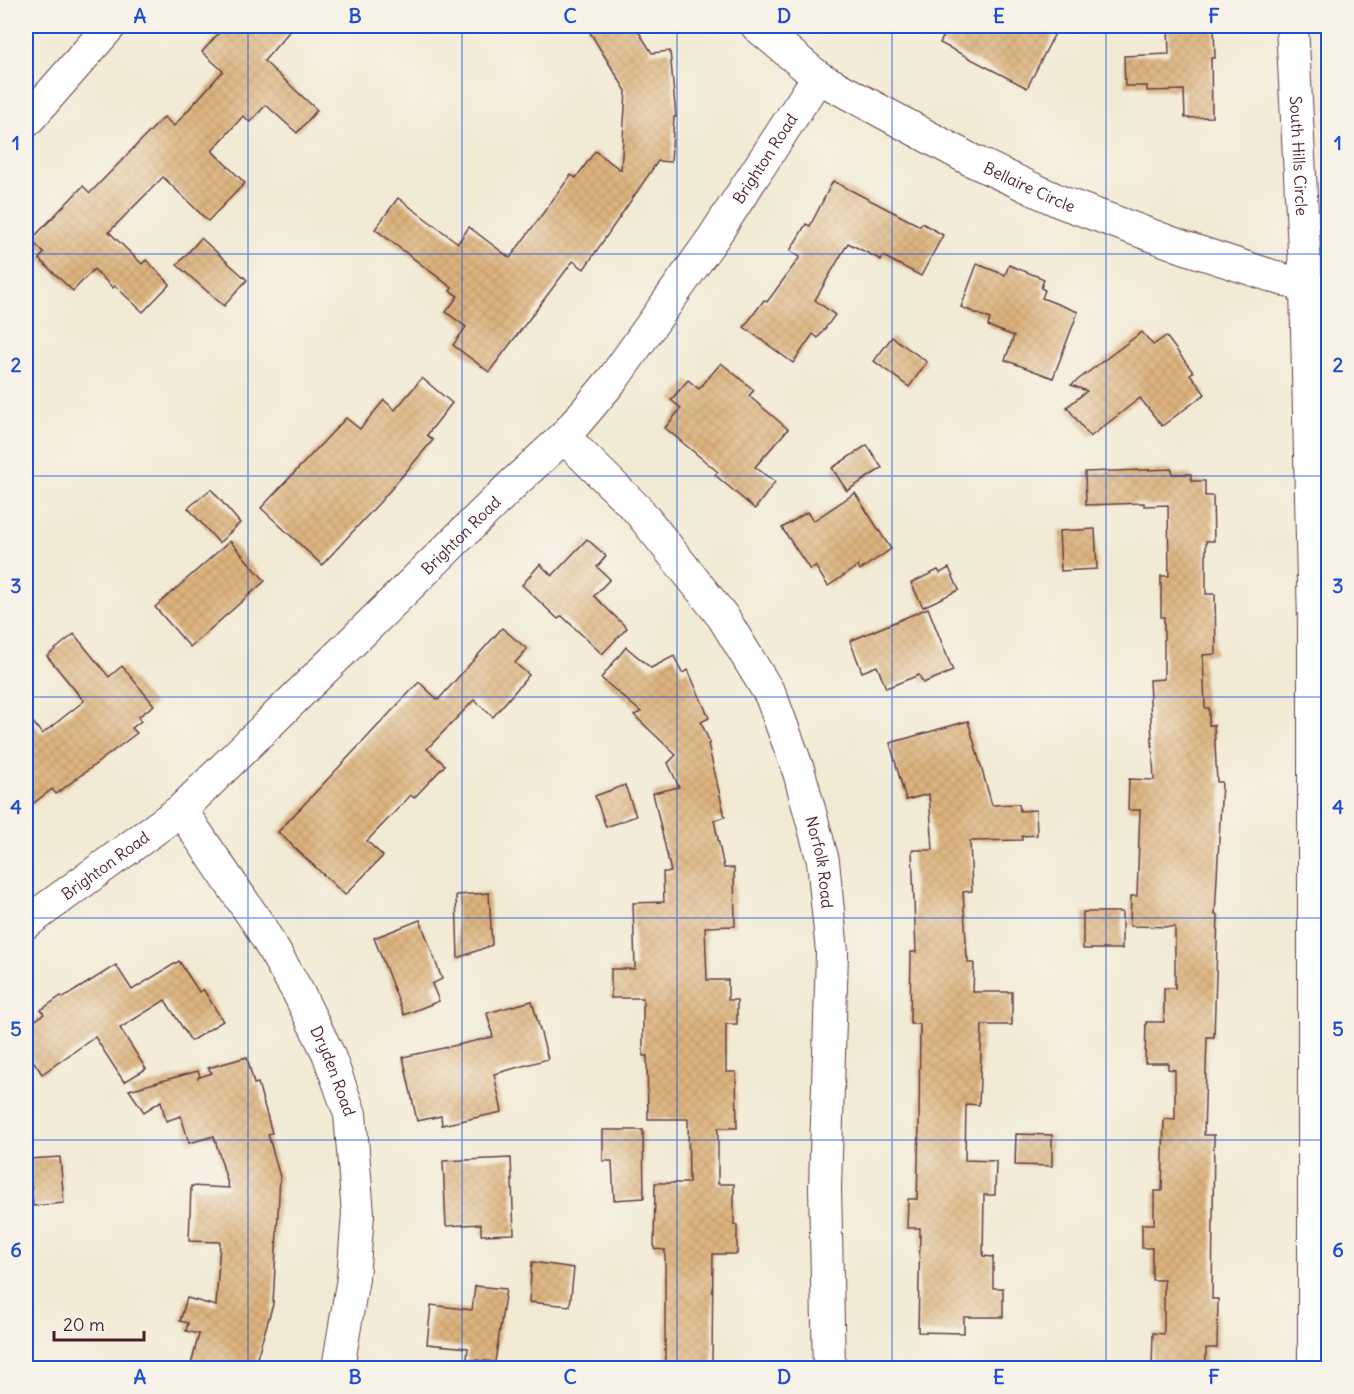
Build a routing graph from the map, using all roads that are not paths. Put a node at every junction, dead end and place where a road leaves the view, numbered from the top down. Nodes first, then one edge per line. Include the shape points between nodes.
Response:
1 (110, 26) edge
2 (757, 26) edge
3 (1292, 26) edge
4 (818, 77) junction
5 (26, 122) edge
6 (1317, 289) edge
7 (564, 437) junction
8 (181, 810) junction
9 (26, 923) edge
10 (338, 1368) edge
11 (829, 1368) edge
12 (1314, 1368) edge

1 - 5 street
2 - 4 street, Bellaire Circle
3 - 6 street, South Hills Circle
4 - 6 street, Bellaire Circle via 971,160 1061,202 1186,248
4 - 7 street, Brighton Road via 713,238 620,370
6 - 12 street, South Hills Circle
7 - 8 street, Brighton Road
7 - 11 street, Norfolk Road via 638,510 723,617 771,696 802,783 823,861 832,952 825,1188
8 - 9 street, Brighton Road
8 - 10 street, Dryden Road via 259,925 298,992 328,1053 350,1114 358,1214 353,1278

